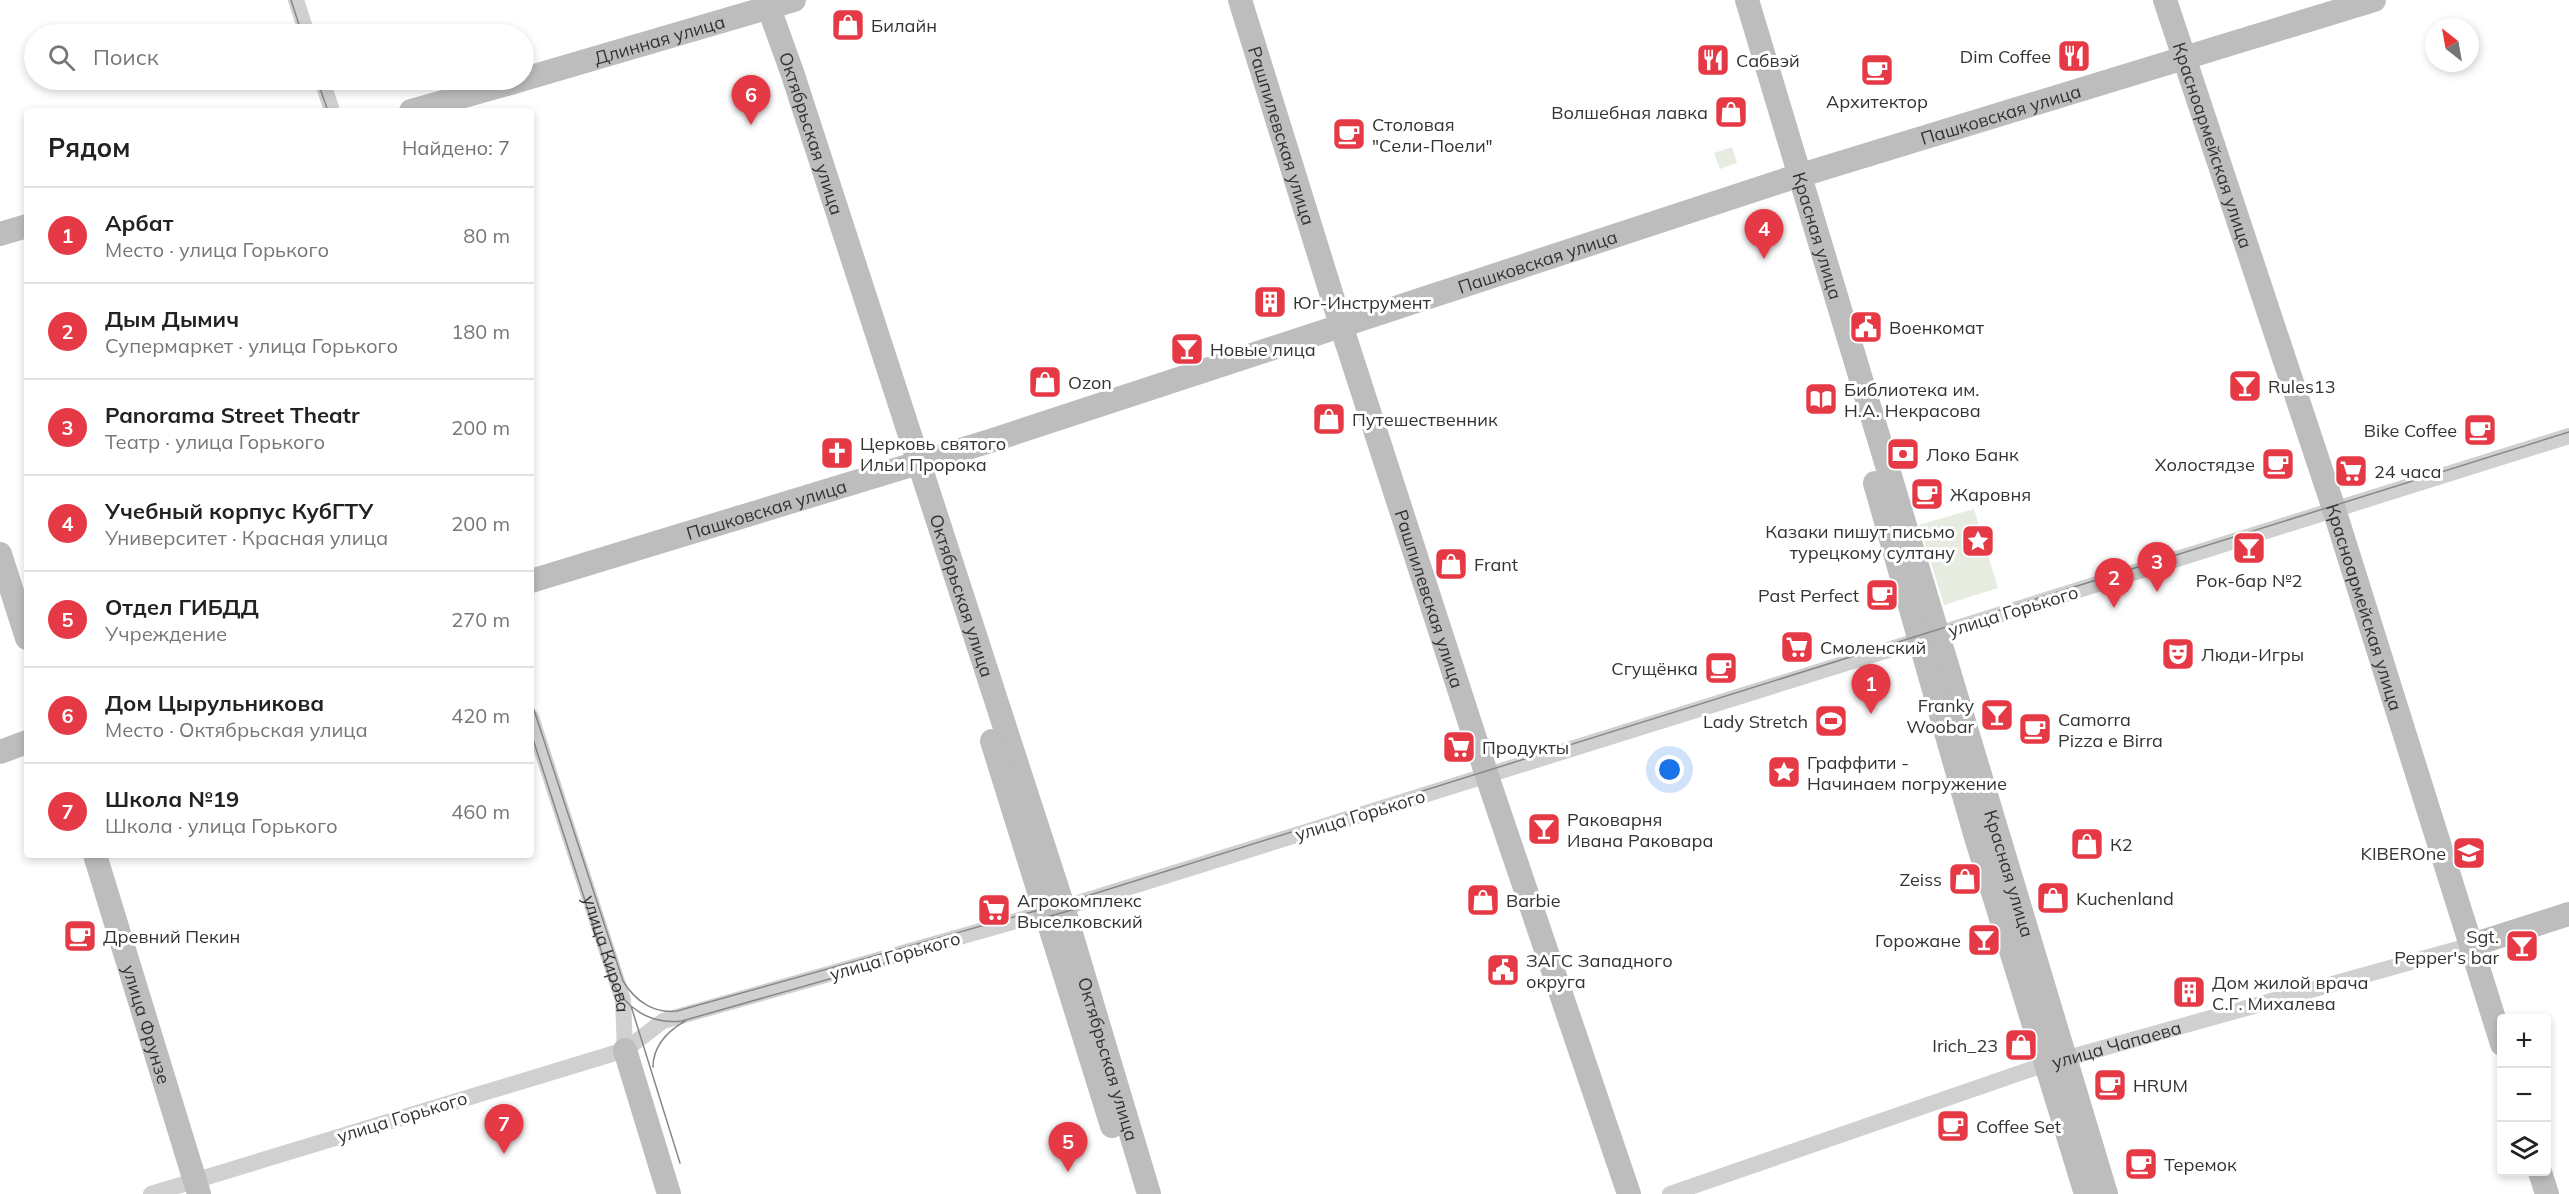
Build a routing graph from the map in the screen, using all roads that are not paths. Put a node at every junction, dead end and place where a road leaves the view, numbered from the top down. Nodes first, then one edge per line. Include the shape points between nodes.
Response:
1 (296, 0) edge
2 (794, 0) edge
3 (1240, 0) edge
4 (1730, 0) edge
5 (1747, 0) edge
6 (2165, 0) edge
7 (2374, 0) edge
8 (761, 5) edge
9 (304, 24) edge
10 (2184, 59) junction
11 (534, 75) edge
12 (325, 90) edge
13 (484, 90) edge
14 (331, 108) edge
15 (421, 108) edge
16 (1792, 177) junction
17 (24, 227) edge
18 (0, 234) edge
19 (1341, 325) junction
20 (2569, 436) edge
21 (912, 465) junction
22 (2334, 509) junction
23 (0, 554) edge
24 (534, 580) edge
25 (24, 629) edge
26 (1929, 637) junction
27 (534, 726) edge
28 (24, 743) edge
29 (0, 752) edge
30 (1487, 775) junction
31 (96, 858) edge
32 (1055, 910) junction
33 (2569, 914) edge
34 (2472, 945) junction
35 (2497, 1028) edge
36 (625, 1050) junction
37 (2055, 1061) junction
38 (2541, 1176) edge
39 (196, 1186) edge
40 (151, 1194) edge
41 (669, 1194) edge
42 (1132, 1194) edge
43 (1149, 1194) edge
44 (1629, 1194) edge
45 (1670, 1194) edge
46 (2086, 1194) edge
47 (2106, 1194) edge
48 (2547, 1194) edge

1 - 9 street
2 - 8 street, Длинная улица
3 - 19 street, Рашпилевская улица
4 - 16 street, Красная улица
5 - 16 street, Красная улица
6 - 10 street, Красноармейская улица
7 - 10 street, Пашковская улица
8 - 11 street, Длинная улица
8 - 21 street, Октябрьская улица
10 - 16 street, Пашковская улица
10 - 22 street, Красноармейская улица
12 - 14 street
13 - 15 street, Длинная улица
16 - 19 street, Пашковская улица
16 - 26 street, Красная улица
17 - 18 street
19 - 21 street, Пашковская улица
19 - 30 street, Рашпилевская улица
20 - 22 street, улица Горького
21 - 24 street, Пашковская улица
21 - 32 street, Октябрьская улица
22 - 26 street, улица Горького
22 - 34 street, Красноармейская улица
23 - 25 street
26 - 30 street, улица Горького
26 - 37 street, Красная улица
27 - 36 street, улица Кирова via 623,1000
28 - 29 street
30 - 32 street, улица Горького
30 - 44 street, Рашпилевская улица
31 - 39 street, улица Фрунзе
32 - 36 street, улица Горького via 663,1021
32 - 42 street, Октябрьская улица
32 - 43 street, Октябрьская улица
33 - 34 street, улица Чапаева
34 - 35 street, Красноармейская улица
34 - 37 street, улица Чапаева
36 - 39 street, улица Горького
36 - 41 street, улица Кирова
37 - 45 street, улица Чапаева
37 - 46 street, Красная улица
37 - 47 street, Красная улица
38 - 48 street
39 - 40 street, улица Горького

